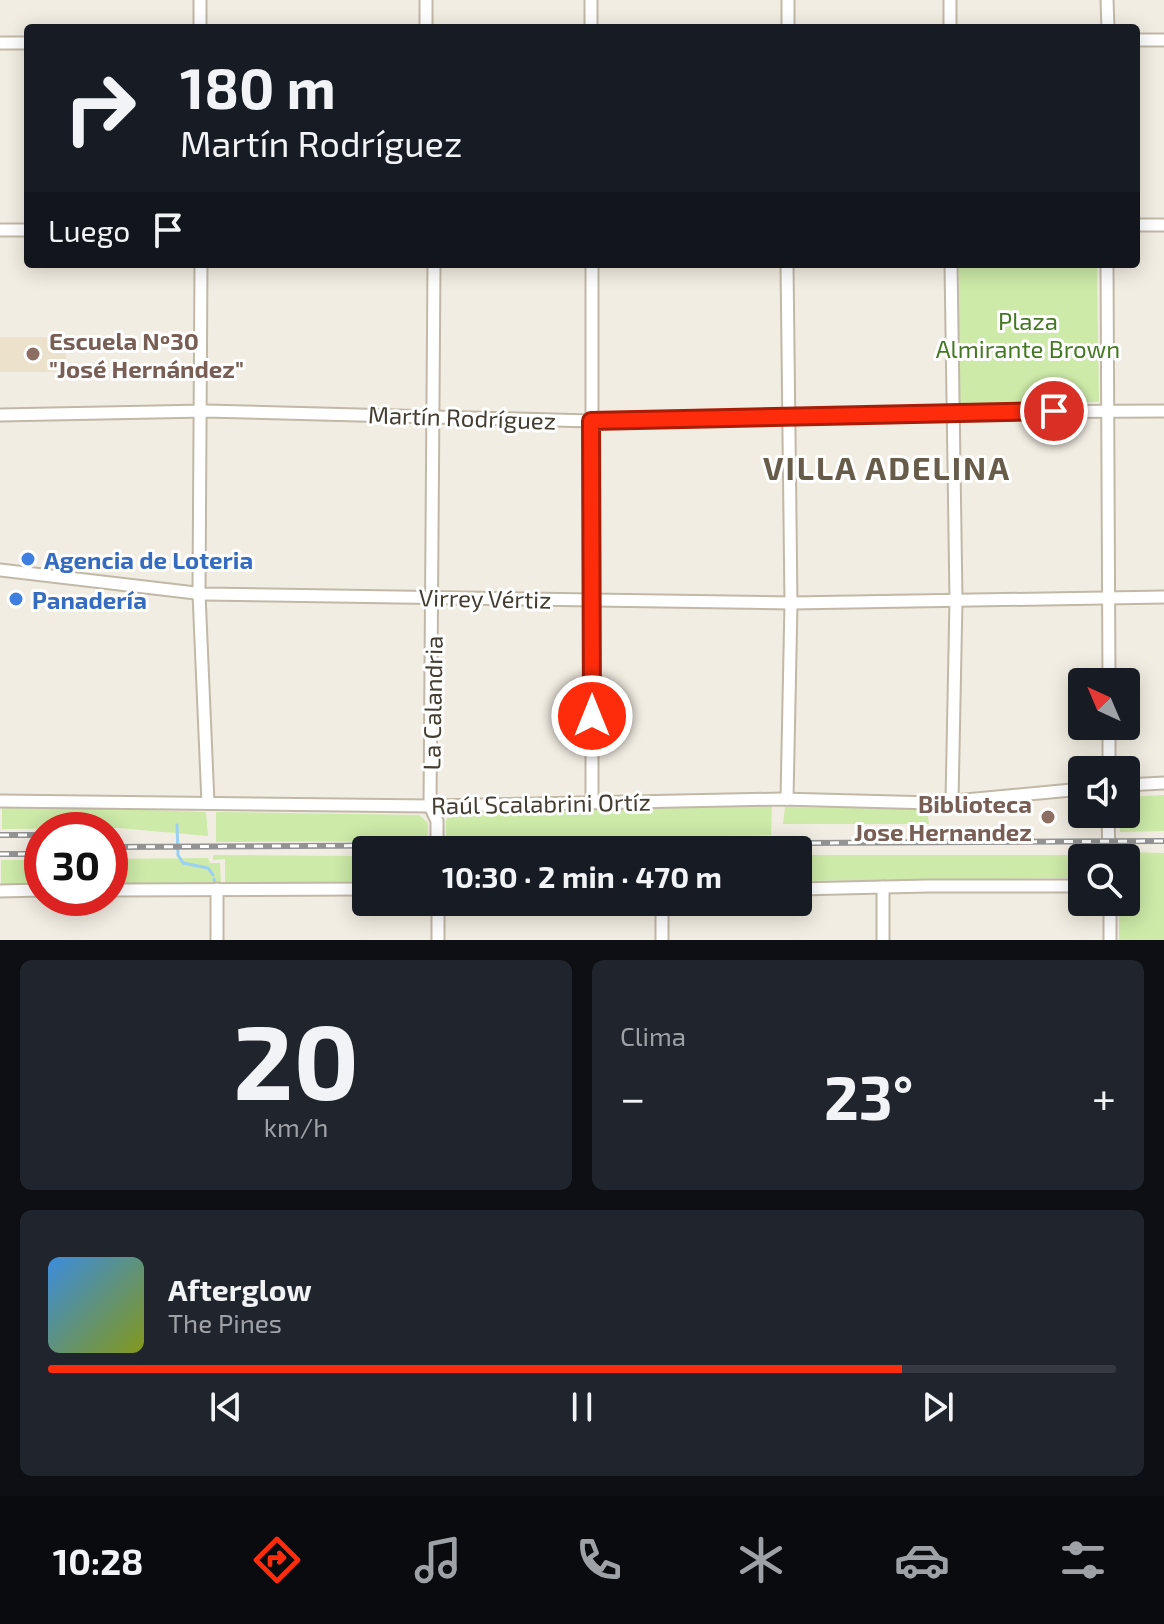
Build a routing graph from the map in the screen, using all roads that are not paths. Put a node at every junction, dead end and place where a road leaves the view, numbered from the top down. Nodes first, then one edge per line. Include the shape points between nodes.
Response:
1 (200, 0) edge
2 (426, 0) edge
3 (591, 0) edge
4 (788, 0) edge
5 (950, 0) edge
6 (1107, 0) edge
7 (200, 24) edge
8 (426, 24) edge
9 (591, 24) edge
10 (788, 24) edge
11 (950, 24) edge
12 (1108, 24) edge
13 (1140, 40) edge
14 (1164, 40) edge
15 (0, 43) edge
16 (24, 43) edge
17 (1140, 225) edge
18 (1164, 225) edge
19 (0, 230) edge
20 (24, 230) edge
21 (201, 268) edge
22 (434, 268) edge
23 (592, 268) edge
24 (787, 268) edge
25 (951, 268) edge
26 (1107, 268) edge
27 (1106, 410) junction
28 (199, 411) junction
29 (1164, 411) edge
30 (953, 412) junction
31 (0, 415) edge
32 (434, 415) junction
33 (789, 418) junction
34 (591, 421) junction
35 (0, 570) edge
36 (199, 594) junction
37 (433, 596) junction
38 (1164, 597) edge
39 (1110, 598) junction
40 (956, 600) junction
41 (592, 601) junction
42 (791, 603) junction
43 (1109, 668) edge
44 (1164, 783) edge
45 (1140, 784) edge
46 (1068, 790) edge
47 (787, 799) junction
48 (0, 801) edge
49 (952, 801) junction
50 (592, 802) junction
51 (208, 803) junction
52 (430, 806) junction
53 (437, 836) edge
54 (1068, 886) edge
55 (883, 887) junction
56 (217, 889) junction
57 (352, 889) edge
58 (812, 889) edge
59 (24, 890) edge
60 (128, 890) edge
61 (0, 891) edge
62 (438, 916) edge
63 (662, 916) edge
64 (1110, 916) edge
65 (217, 940) edge
66 (438, 940) edge
67 (662, 940) edge
68 (883, 940) edge
69 (1110, 940) edge

1 - 7 street
2 - 8 street
3 - 9 street
4 - 10 street
5 - 11 street
6 - 12 street
13 - 14 street
15 - 16 street
17 - 18 street
19 - 20 street
21 - 28 street
22 - 32 street, La Calandria
23 - 34 street
24 - 33 street
25 - 30 street
26 - 27 street
27 - 29 street, Martín Rodríguez
27 - 30 street, Martín Rodríguez
27 - 39 street
28 - 31 street, Martín Rodríguez
28 - 32 street, Martín Rodríguez
28 - 36 street
30 - 33 street, Martín Rodríguez
30 - 40 street
32 - 34 street, Martín Rodríguez
32 - 37 street, La Calandria
33 - 34 street, Martín Rodríguez
33 - 42 street
34 - 41 street
35 - 36 street, Virrey Vértiz
36 - 37 street, Virrey Vértiz
36 - 51 street
37 - 41 street, Virrey Vértiz
37 - 52 street, La Calandria
38 - 39 street, Virrey Vértiz
39 - 40 street, Virrey Vértiz
39 - 43 street
40 - 42 street, Virrey Vértiz
40 - 49 street
41 - 42 street, Virrey Vértiz
41 - 50 street
42 - 47 street
44 - 45 street
46 - 49 street, Raúl Scalabrini Ortíz
47 - 49 street, Raúl Scalabrini Ortíz
47 - 50 street, Raúl Scalabrini Ortíz
48 - 51 street, Raúl Scalabrini Ortíz
50 - 52 street, Raúl Scalabrini Ortíz
51 - 52 street, Raúl Scalabrini Ortíz
52 - 53 street, La Calandria
54 - 55 street
55 - 58 street
55 - 68 street
56 - 57 street
56 - 60 street
56 - 65 street
59 - 61 street
62 - 66 street
63 - 67 street
64 - 69 street

